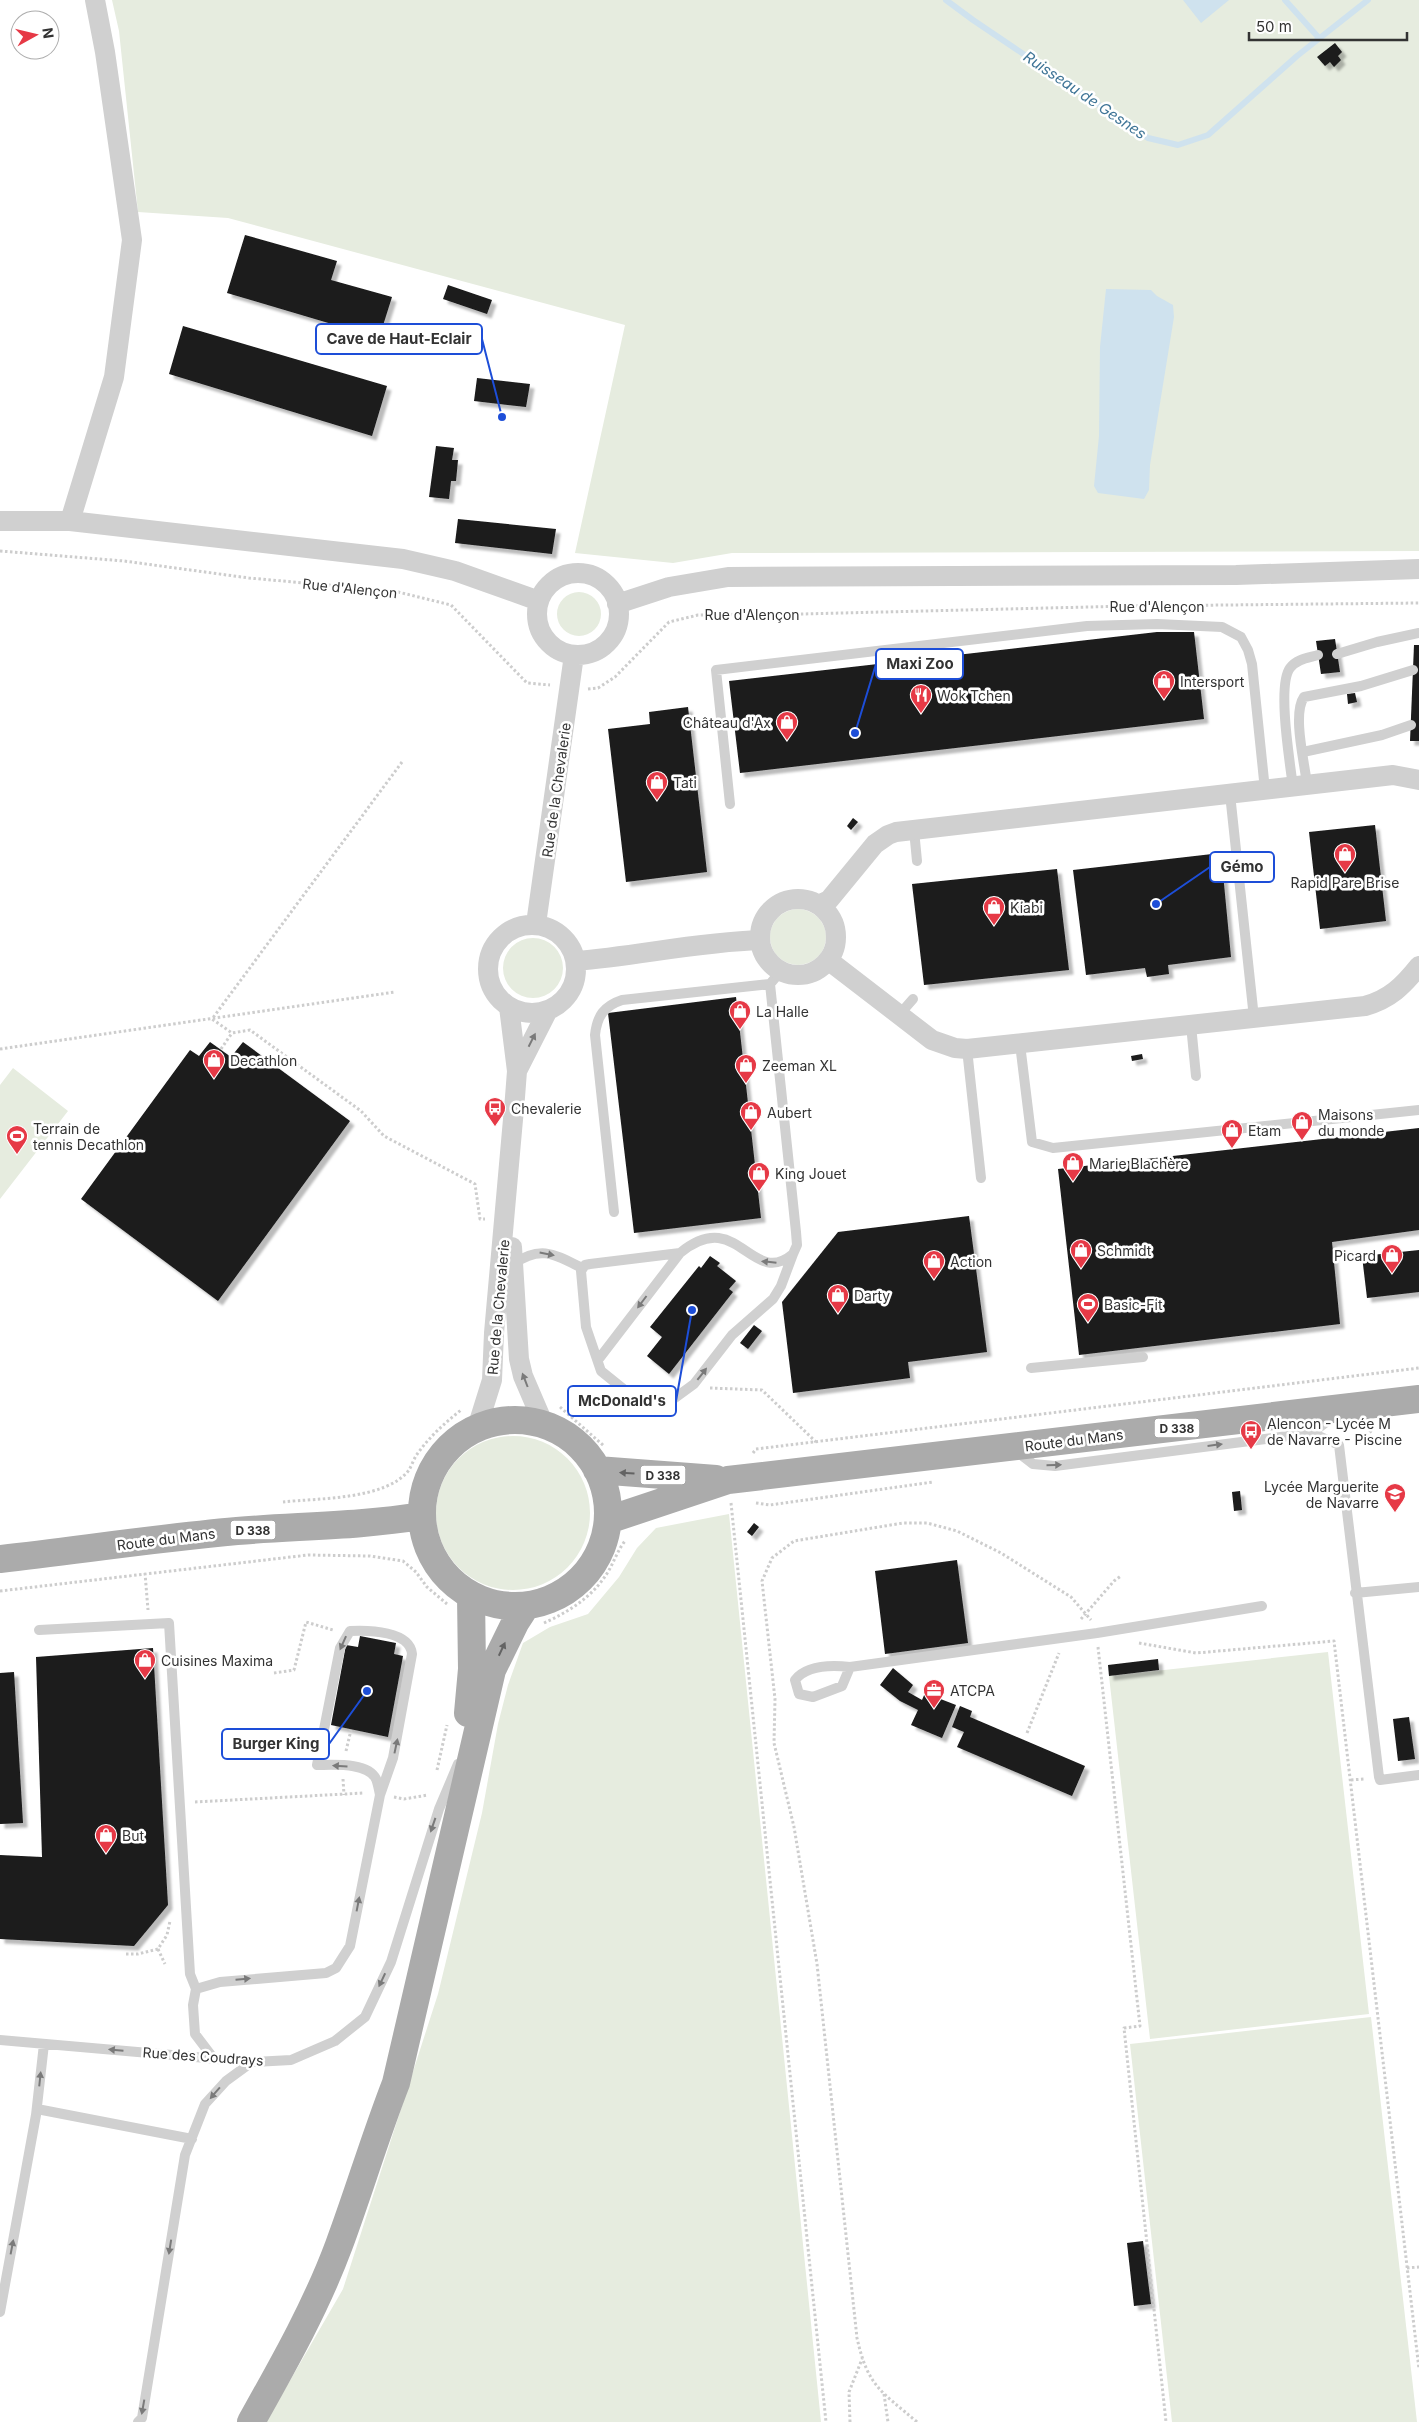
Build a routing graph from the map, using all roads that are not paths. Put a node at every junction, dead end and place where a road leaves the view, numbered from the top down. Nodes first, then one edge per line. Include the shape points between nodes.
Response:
1 (95, 0) edge
2 (0, 520) edge
3 (70, 521) junction
4 (1419, 570) edge
5 (539, 601) junction
6 (617, 604) junction
7 (1419, 633) edge
8 (1337, 654) dead end
9 (574, 655) junction
10 (1318, 656) dead end
11 (1413, 670) dead end
12 (1411, 725) dead end
13 (1303, 752) junction
14 (1419, 780) edge
15 (1300, 786) junction
16 (1265, 790) junction
17 (1230, 794) junction
18 (730, 804) dead end
19 (914, 830) junction
20 (917, 860) dead end
21 (818, 904) junction
22 (536, 924) junction
23 (760, 940) junction
24 (828, 960) junction
25 (576, 961) junction
26 (1419, 966) edge
27 (776, 978) junction
28 (913, 999) dead end
29 (509, 1007) junction
30 (548, 1010) junction
31 (899, 1015) junction
32 (1254, 1018) junction
33 (1191, 1025) junction
34 (1020, 1044) junction
35 (967, 1049) junction
36 (517, 1071) junction
37 (1196, 1076) dead end
38 (1419, 1110) edge
39 (981, 1178) dead end
40 (508, 1184) junction
41 (614, 1212) dead end
42 (680, 1253) junction
43 (793, 1254) junction
44 (513, 1264) junction
45 (582, 1268) junction
46 (1143, 1357) dead end
47 (598, 1360) junction
48 (1031, 1368) dead end
49 (1419, 1399) edge
50 (1342, 1409) junction
51 (550, 1415) junction
52 (472, 1417) junction
53 (1312, 1433) junction
54 (1011, 1447) junction
55 (603, 1460) junction
56 (730, 1496) junction
57 (422, 1516) junction
58 (608, 1520) junction
59 (84, 1549) junction
60 (0, 1559) edge
61 (0, 1568) edge
62 (1419, 1587) edge
63 (1355, 1593) junction
64 (460, 1603) junction
65 (1262, 1606) dead end
66 (533, 1615) junction
67 (39, 1630) dead end
68 (850, 1667) junction
69 (447, 1770) junction
70 (1419, 1775) edge
71 (380, 1795) junction
72 (196, 1989) junction
73 (0, 2040) edge
74 (44, 2044) junction
75 (214, 2059) junction
76 (252, 2062) junction
77 (37, 2109) junction
78 (192, 2139) junction
79 (371, 2147) junction
80 (0, 2312) edge
81 (138, 2422) edge
82 (251, 2422) edge

1 - 3 street via 132,240 114,378
2 - 3 street
3 - 5 street via 403,559 455,570
4 - 6 street via 1226,575 728,577 669,586
5 - 6 street via 554,581 579,573 604,582
5 - 9 street via 537,620 544,637 556,649
6 - 9 street via 618,622 611,638 599,650
7 - 8 lane
9 - 22 street, Rue de la Chevalerie
10 - 15 lane via 1298,661 1286,677 1284,694
11 - 13 lane via 1362,686 1304,697 1299,705
12 - 13 lane via 1382,735
13 - 15 lane
14 - 15 street via 1393,775
15 - 16 street
16 - 17 street
16 - 18 lane via 1252,664 1241,637 1222,627 1157,624 1087,626 716,670
17 - 19 street
17 - 32 lane
19 - 20 lane
19 - 21 street via 896,832 880,839 829,900
21 - 23 street via 800,899 780,903 765,918
21 - 24 street via 826,911 836,930 835,946
22 - 25 street via 562,936
22 - 29 street via 508,931 490,953 490,983 499,999
23 - 25 street
23 - 27 street
24 - 27 street via 807,974
24 - 31 street
25 - 30 street via 571,991
26 - 32 street via 1396,992 1382,1001 1365,1006
27 - 41 lane via 622,1000 601,1013 595,1035
27 - 43 lane via 797,1245
28 - 31 lane
29 - 30 street via 528,1013
29 - 36 street, Rue de la Chevalerie
36 -> 30 street, Rue de la Chevalerie
31 - 35 street via 932,1040 949,1047
32 - 33 street
33 - 34 street
33 - 37 lane
34 - 35 street
34 - 38 lane via 1032,1142 1053,1148
35 - 39 lane
36 - 40 street, Rue de la Chevalerie
40 - 44 street, Rue de la Chevalerie
40 - 52 street, Rue de la Chevalerie via 492,1380
43 -> 42 lane via 783,1262 772,1264 761,1261 736,1243 715,1238 697,1241
42 - 45 lane via 590,1264
42 -> 47 lane
47 -> 43 lane via 602,1371 642,1404 655,1408 668,1403 697,1380 732,1335 773,1299
44 -> 45 lane via 526,1256 549,1253
51 -> 44 street, Rue de la Chevalerie via 523,1376
45 - 47 lane via 586,1327
46 - 48 lane
49 - 50 main road, Route du Mans / D 338
50 - 53 lane
50 - 54 main road, Route du Mans / D 338
51 - 52 main road via 507,1421
51 - 55 main road via 584,1451
52 - 57 main road via 436,1463 425,1488
54 -> 53 lane via 1034,1464 1055,1466
53 - 63 lane via 1339,1445
54 - 56 main road, Route du Mans / D 338
56 -> 55 main road, Route du Mans / D 338
55 - 58 main road
56 - 58 main road, Route du Mans / D 338
57 - 59 main road, Route du Mans / D 338 via 381,1522 201,1534
57 - 64 main road via 425,1540
58 - 66 main road via 600,1551 582,1578
59 - 60 main road, Route du Mans / D 338
59 - 61 street
62 - 63 lane
63 - 70 lane via 1380,1780
64 - 66 main road via 497,1605
64 - 69 main road via 472,1669 466,1727
65 - 68 lane via 1097,1633
79 -> 66 main road via 398,2074 492,1670 515,1623
67 - 72 lane via 169,1623 190,1974
68 - 68 lane via 833,1665 801,1672 795,1680 800,1694 813,1697 842,1686
69 -> 76 lane, Rue des Coudrays via 439,1809 391,1962 365,2017 335,2041 291,2060
69 - 79 main road
71 - 71 lane via 393,1758 411,1665 411,1648 393,1635 350,1631 340,1648 317,1765 366,1770 376,1778
72 -> 71 lane via 220,1982 326,1973 336,1968 350,1946
72 - 75 lane via 192,2005 196,2034
73 - 74 lane, Rue des Coudrays
75 -> 74 lane, Rue des Coudrays
77 -> 74 lane
75 - 76 lane, Rue des Coudrays
76 -> 78 lane via 226,2081 205,2104
77 - 78 lane
80 -> 77 lane
78 -> 81 lane via 185,2155 142,2418
79 - 82 main road via 339,2246 295,2344

